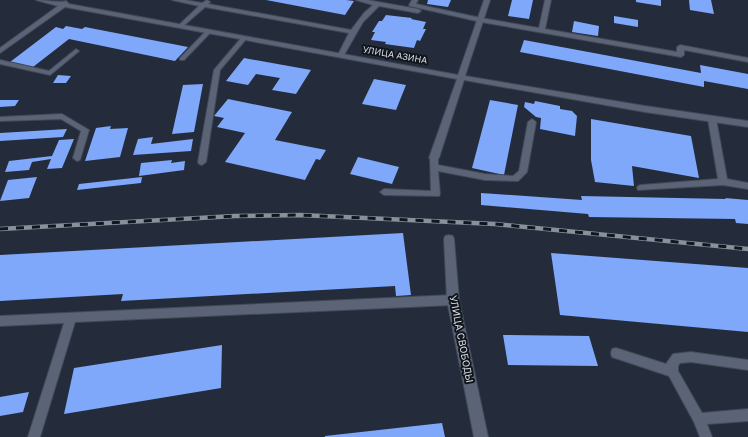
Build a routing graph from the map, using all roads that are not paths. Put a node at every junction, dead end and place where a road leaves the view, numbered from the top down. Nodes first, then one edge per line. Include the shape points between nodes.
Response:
1 (39, 0) edge
2 (70, 0) edge
3 (175, 0) edge
4 (209, 0) edge
5 (359, 0) edge
6 (405, 0) edge
7 (487, 0) edge
8 (548, 0) edge
9 (414, 3) edge
10 (378, 4) junction
11 (63, 5) junction
12 (204, 5) junction
13 (480, 22) junction
14 (181, 26) junction
15 (542, 30) junction
16 (208, 31) junction
17 (353, 32) junction
18 (244, 38) junction
19 (0, 51) edge
20 (76, 51) dead end
21 (341, 55) junction
22 (182, 59) dead end
23 (748, 60) edge
24 (0, 62) edge
25 (462, 77) junction
26 (0, 119) edge
27 (712, 119) junction
28 (532, 122) dead end
29 (748, 124) edge
30 (78, 158) dead end
31 (202, 162) dead end
32 (434, 163) junction
33 (724, 182) junction
34 (748, 186) edge
35 (641, 188) dead end
36 (384, 192) dead end
37 (449, 239) dead end
38 (453, 300) junction
39 (71, 317) junction
40 (0, 321) edge
41 (616, 353) dead end
42 (748, 365) edge
43 (673, 372) junction
44 (748, 415) edge
45 (699, 419) junction
46 (34, 437) edge
47 (482, 437) edge
48 (706, 437) edge

1 - 11 street, УЛИЦА АЗИНА
2 - 11 street
3 - 12 lane
4 - 12 lane
5 - 10 lane
6 - 9 lane
7 - 13 street
8 - 15 lane
9 - 13 lane
10 - 13 lane
10 - 17 lane via 368,12
11 - 14 street, УЛИЦА АЗИНА
11 - 19 street
12 - 14 lane
12 - 17 lane
13 - 15 lane
13 - 25 street
14 - 16 street, УЛИЦА АЗИНА
15 - 23 lane via 681,55 680,47
16 - 18 street, УЛИЦА АЗИНА
16 - 22 lane
17 - 21 lane
18 - 21 street, УЛИЦА АЗИНА
18 - 31 lane via 217,70
20 - 24 lane via 50,73
21 - 25 street, УЛИЦА АЗИНА
25 - 27 street, УЛИЦА АЗИНА
25 - 32 street
26 - 30 lane via 62,116 85,130
27 - 29 street, УЛИЦА АЗИНА
27 - 33 lane
28 - 32 lane via 523,172 515,179 485,177
32 - 36 lane via 436,194
33 - 34 lane
33 - 35 lane
37 - 38 street, УЛИЦА СВОБОДЫ
38 - 39 lane
38 - 47 street, УЛИЦА СВОБОДЫ
39 - 40 lane
39 - 46 lane
41 - 43 lane
42 - 43 lane via 691,357 677,358 672,364
43 - 45 lane
44 - 45 lane
45 - 48 lane

